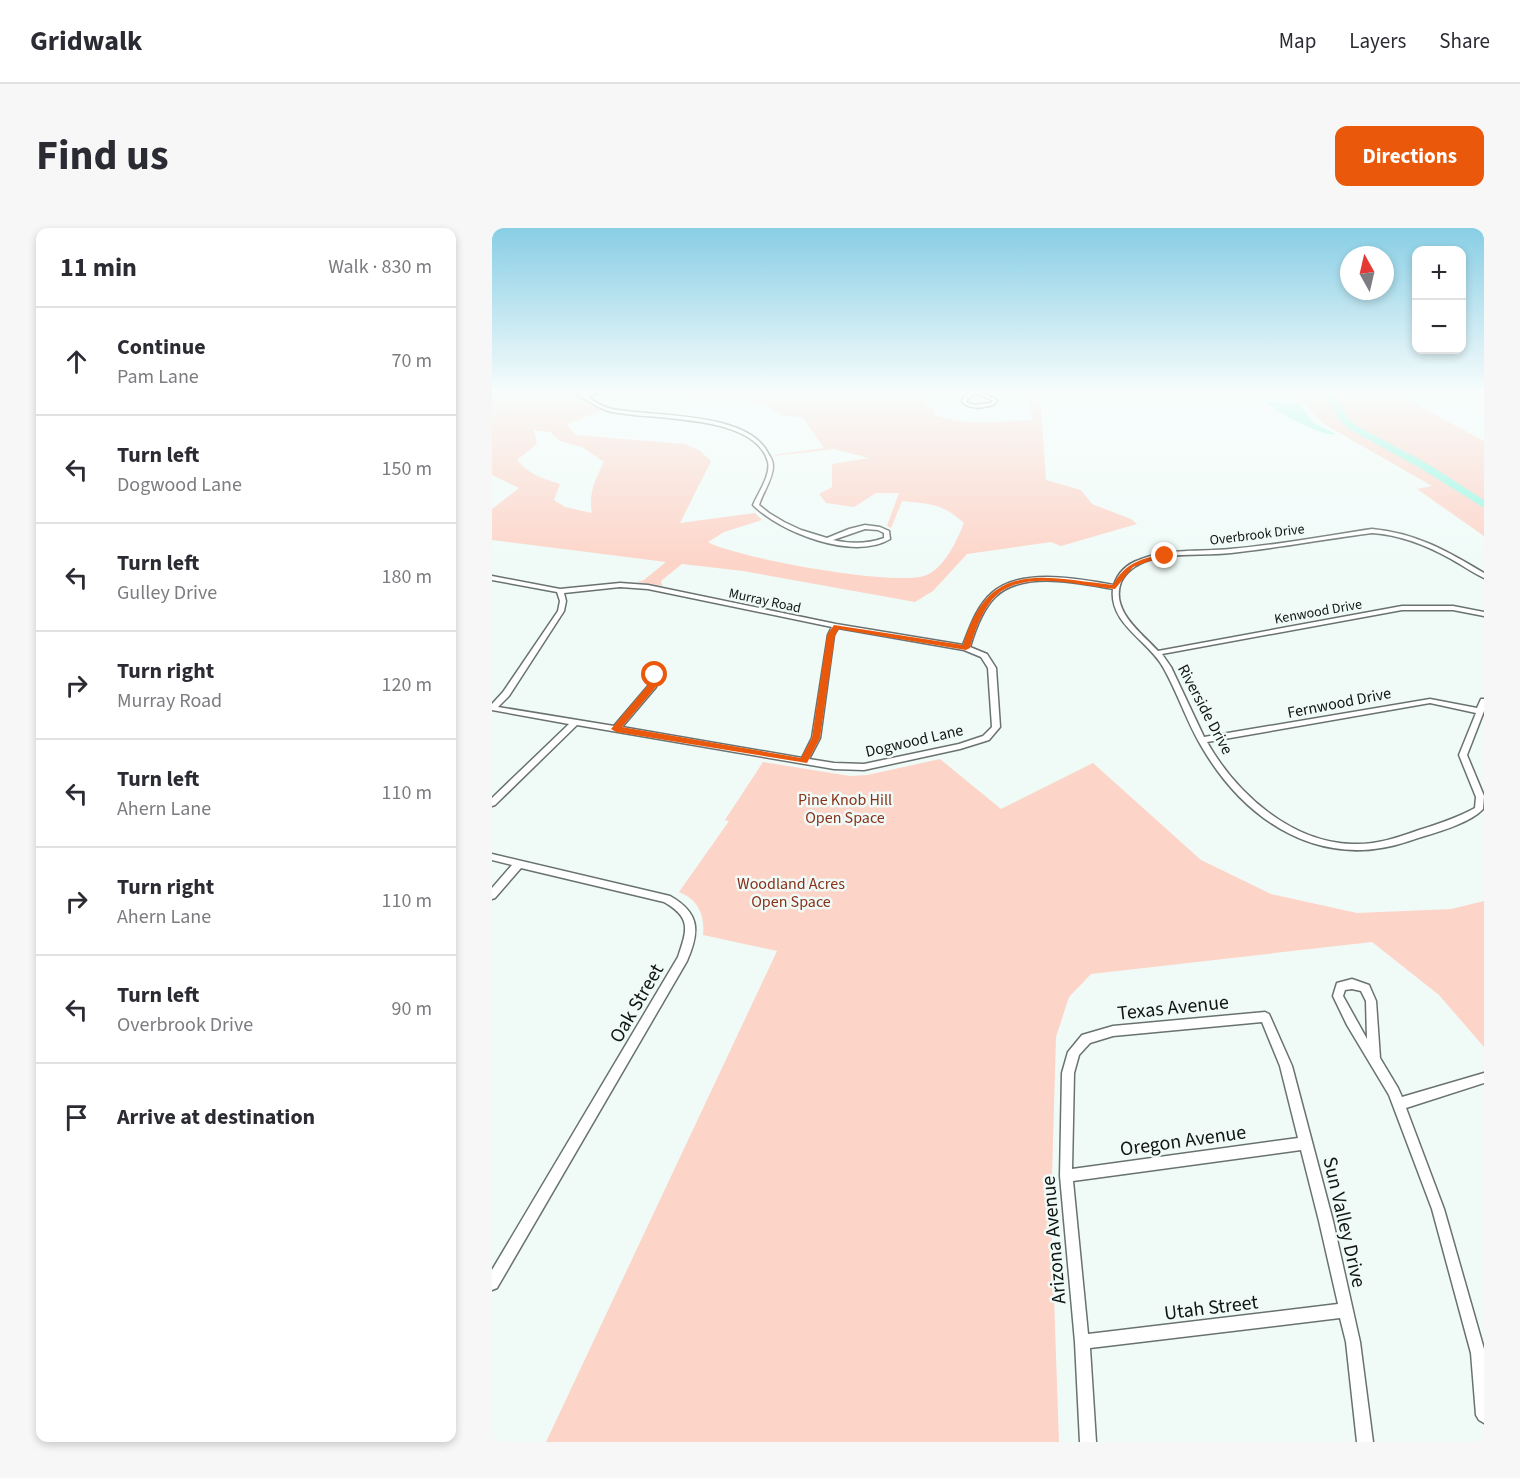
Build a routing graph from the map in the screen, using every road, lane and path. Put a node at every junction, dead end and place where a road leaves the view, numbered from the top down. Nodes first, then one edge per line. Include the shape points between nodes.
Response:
1 (764, 450) edge
2 (829, 539) junction
3 (1484, 576) edge
4 (492, 578) edge
5 (1115, 587) junction
6 (560, 591) junction
7 (1484, 614) edge
8 (836, 626) junction
9 (966, 648) junction
10 (1157, 653) junction
11 (655, 675) dead end
12 (1484, 701) edge
13 (493, 708) edge
14 (1480, 711) junction
15 (574, 723) junction
16 (616, 729) junction
17 (1203, 740) junction
18 (804, 761) junction
19 (492, 803) edge
20 (492, 858) edge
21 (519, 864) junction
22 (492, 895) edge
23 (1265, 1017) joint
24 (1086, 1039) joint
25 (1374, 1060) junction
26 (1484, 1078) edge
27 (1399, 1104) junction
28 (1306, 1143) junction
29 (1066, 1176) junction
30 (492, 1283) edge
31 (1345, 1310) junction
32 (1082, 1342) junction
33 (1484, 1415) edge
34 (1088, 1442) edge
35 (1365, 1442) edge

1 - 2 street via 770,471 756,504 767,516 791,529
2 - 2 street via 866,546 887,539 887,532 879,527 861,526
3 - 5 street, Overbrook Drive via 1427,543 1394,532 1372,531 1148,559 1131,566
4 - 6 street, Murray Road
5 - 9 street via 1044,579 1002,587 984,608
5 - 10 street via 1122,615
6 - 8 street, Murray Road via 620,585 648,587
6 - 13 street via 561,611
7 - 10 street, Kenwood Drive via 1453,608 1401,608
8 - 9 street, Murray Road
8 - 18 street via 831,635 816,738
9 - 18 street, Dogwood Lane via 984,656 992,668 996,727 986,738 864,767
10 - 17 street, Riverside Drive
11 - 16 street via 653,685
12 - 14 street, Riverside Drive
13 - 15 street, Dogwood Lane
14 - 17 street, Fernwood Drive via 1430,701
14 - 17 street, Riverside Drive via 1463,755 1480,796 1479,809 1464,819 1377,846 1345,848 1309,840 1279,826 1254,808 1235,787
15 - 16 street, Dogwood Lane
15 - 19 street
16 - 18 street, Dogwood Lane
20 - 21 street, Oak Street
21 - 22 street
21 - 30 street, Oak Street via 667,899 684,907 691,933 683,958
23 - 24 street, Texas Avenue via 1113,1031
23 - 28 street, Sun Valley Drive via 1286,1066
24 - 29 street, Arizona Avenue via 1074,1052 1068,1073
25 - 25 street via 1338,996 1341,986 1365,988 1371,1001
25 - 27 street
26 - 27 street
27 - 33 street via 1438,1209 1478,1353
28 - 29 street, Oregon Avenue
28 - 31 street, Sun Valley Drive
29 - 32 street, Arizona Avenue
31 - 32 street, Utah Street
31 - 35 street, Sun Valley Drive via 1353,1342
32 - 34 street, Arizona Avenue

